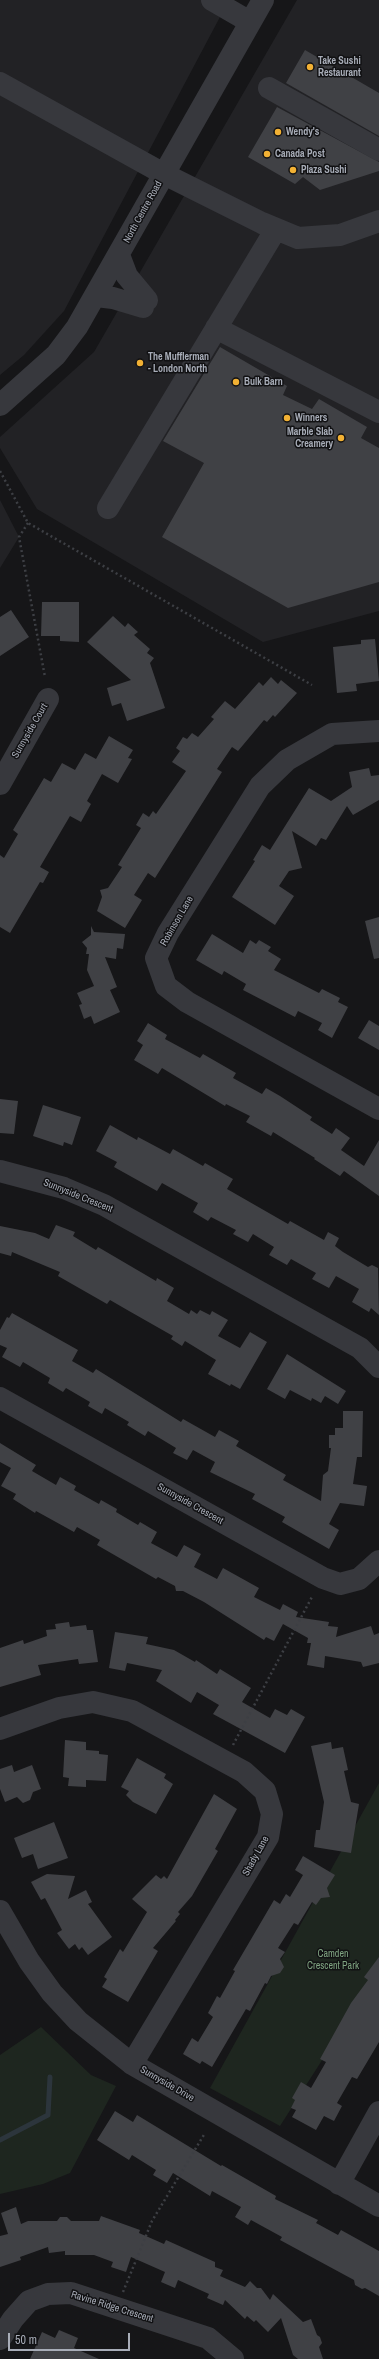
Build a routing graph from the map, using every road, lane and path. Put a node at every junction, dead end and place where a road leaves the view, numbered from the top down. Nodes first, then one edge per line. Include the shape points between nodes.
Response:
1 (212, 0) edge
2 (263, 0) edge
3 (250, 22) junction
4 (0, 83) edge
5 (269, 88) dead end
6 (379, 150) edge
7 (164, 174) junction
8 (379, 221) edge
9 (276, 229) junction
10 (119, 255) junction
11 (96, 296) junction
12 (216, 328) junction
13 (0, 405) edge
14 (379, 412) edge
15 (0, 471) edge
16 (108, 508) dead end
17 (28, 523) junction
18 (45, 676) dead end
19 (312, 685) dead end
20 (48, 699) dead end
21 (379, 731) edge
22 (0, 784) edge
23 (379, 1109) edge
24 (0, 1171) edge
25 (379, 1367) edge
26 (0, 1398) edge
27 (379, 1561) edge
28 (313, 1595) dead end
29 (0, 1729) edge
30 (232, 1747) dead end
31 (0, 1911) edge
32 (132, 2064) junction
33 (379, 2112) edge
34 (205, 2133) dead end
35 (339, 2184) junction
36 (379, 2206) edge
37 (117, 2308) junction
38 (0, 2339) edge
39 (233, 2359) edge

1 - 3 street
2 - 3 street, North Centre Road
3 - 7 street, North Centre Road
4 - 7 street
5 - 6 street
7 - 9 street
7 - 10 street, North Centre Road
8 - 9 street via 340,235 298,238
9 - 12 street
10 - 11 street, North Centre Road
10 - 11 street via 127,276 145,304
11 - 13 street, North Centre Road via 56,355
12 - 14 street
12 - 16 street
15 - 17 path
17 - 18 path via 19,537
17 - 19 path
20 - 22 street, Sunnyside Court
21 - 23 street, Robinson Lane via 332,734 287,760 260,786 168,933 156,958 166,986 187,1002
24 - 25 street, Sunnyside Crescent via 64,1188 104,1205 360,1348
26 - 27 street, Sunnyside Crescent via 323,1578 340,1584 359,1580
28 - 30 path
29 - 32 street, Shady Lane via 59,1708 93,1702 132,1711 244,1772 265,1791 272,1814 268,1837
31 - 32 street, Sunnyside Drive via 29,1961 52,1993 78,2020
32 - 35 street, Sunnyside Drive
33 - 35 street
34 - 37 path via 152,2221
35 - 36 street, Sunnyside Drive
37 - 38 street, Ravine Ridge Crescent via 71,2293 48,2294 29,2301
37 - 39 street, Ravine Ridge Crescent via 208,2338

